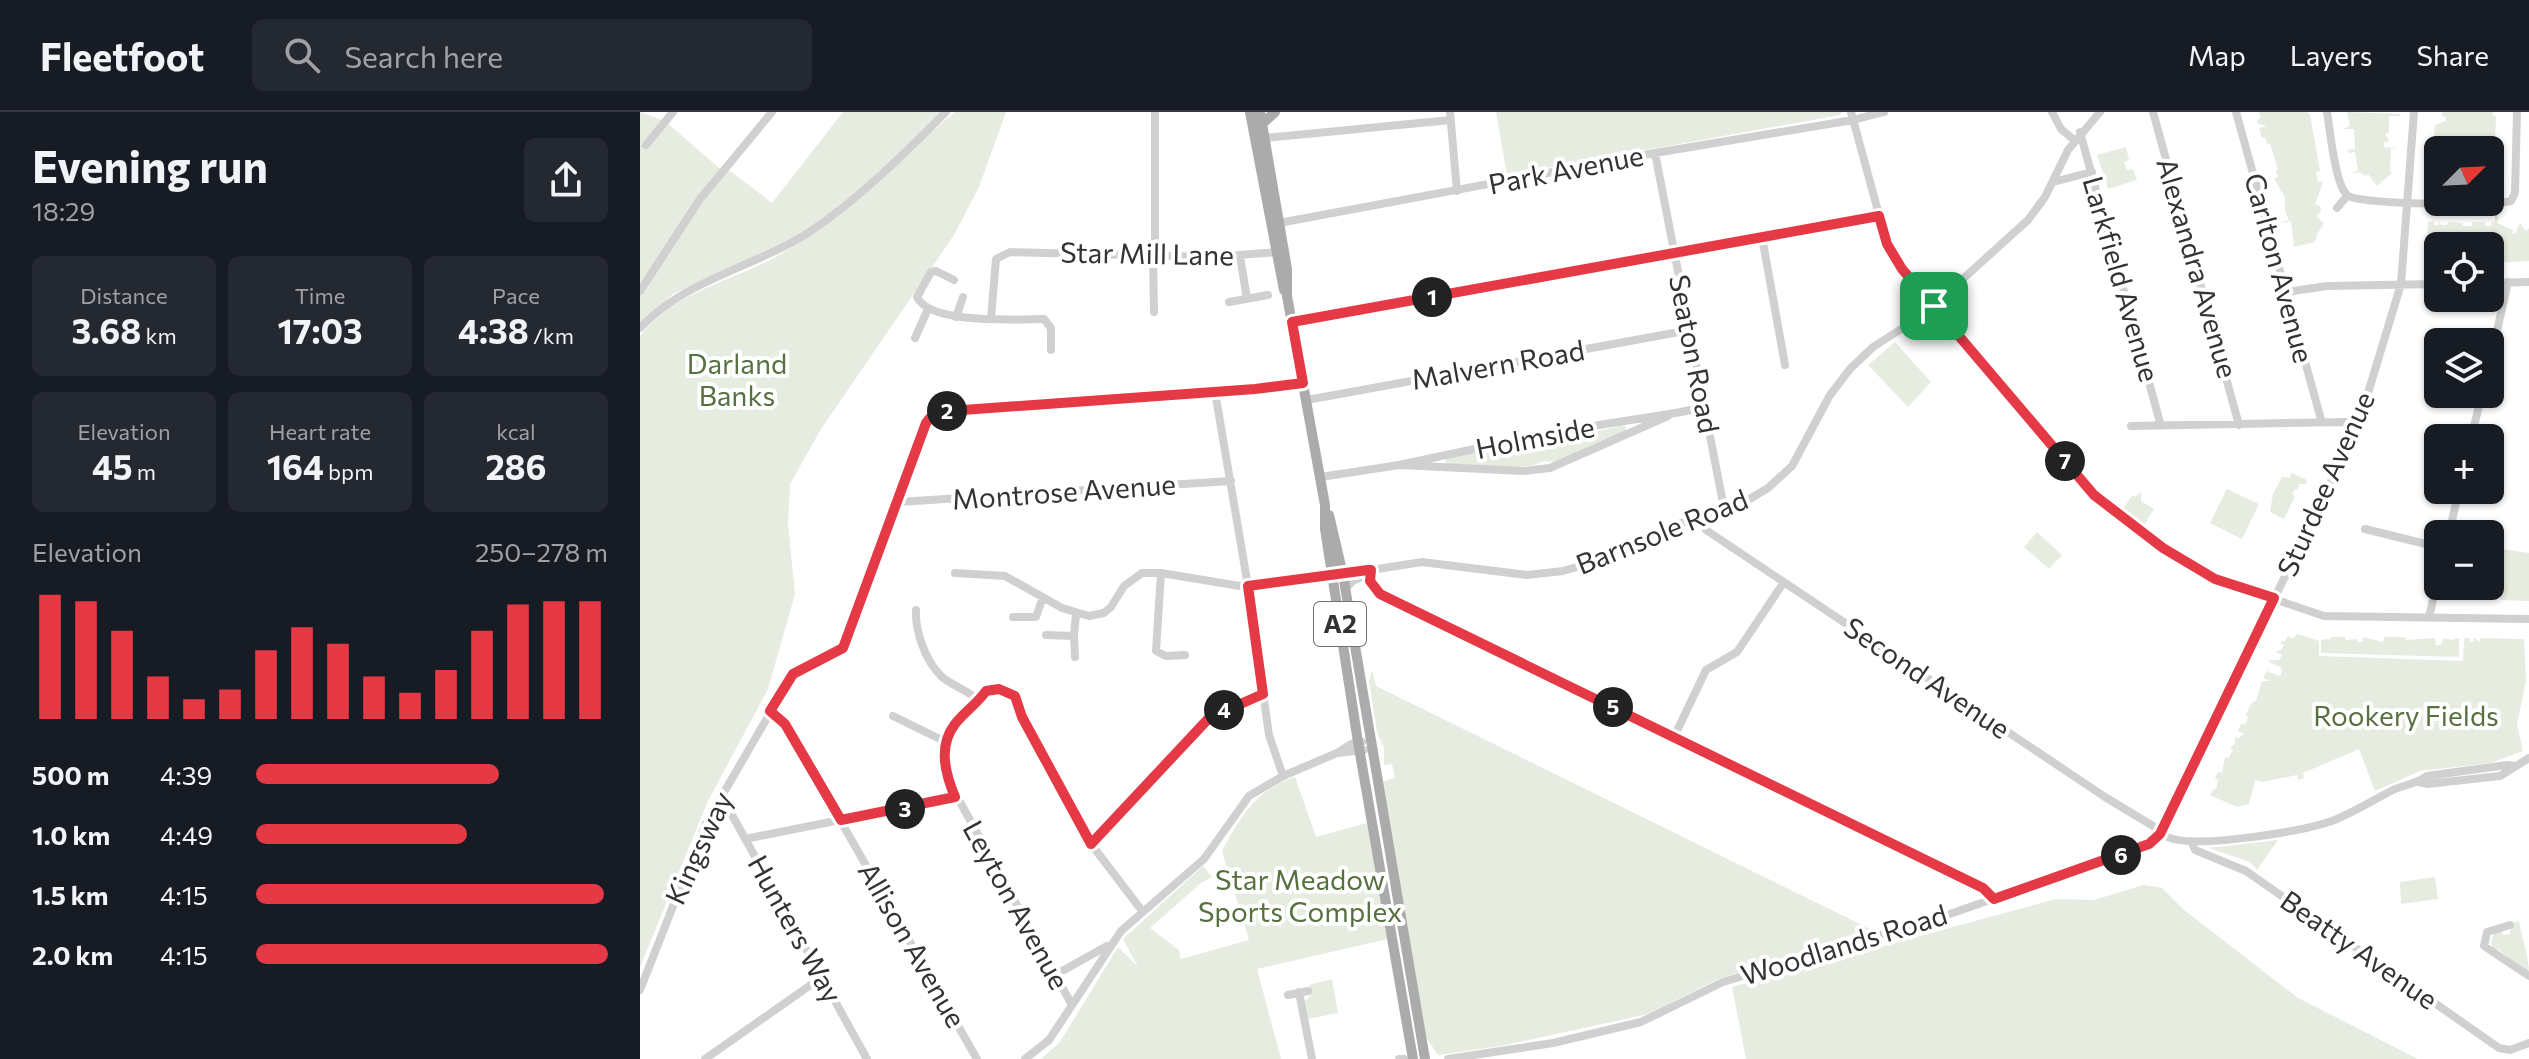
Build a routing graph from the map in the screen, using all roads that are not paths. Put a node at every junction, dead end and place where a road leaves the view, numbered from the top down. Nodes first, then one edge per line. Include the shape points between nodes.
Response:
1 (673, 112) edge
2 (772, 112) edge
3 (946, 112) edge
4 (1155, 112) edge
5 (1250, 112) edge
6 (1260, 112) edge
7 (1275, 112) edge
8 (1884, 112) edge
9 (2052, 112) edge
10 (2100, 112) edge
11 (2153, 112) edge
12 (2236, 112) edge
13 (2327, 112) edge
14 (2414, 112) edge
15 (2517, 112) edge
16 (1450, 116) edge
17 (1852, 116) edge
18 (1262, 124) junction
19 (2077, 136) junction
20 (1264, 138) junction
21 (646, 145) dead end
22 (1655, 153) junction
23 (2092, 172) junction
24 (2053, 182) junction
25 (1457, 191) junction
26 (2347, 196) junction
27 (2407, 203) junction
28 (2337, 208) dead end
29 (1879, 216) junction
30 (1279, 223) junction
31 (1762, 237) junction
32 (1280, 252) junction
33 (1675, 253) junction
34 (1154, 256) junction
35 (1240, 256) junction
36 (954, 280) dead end
37 (2504, 282) edge
38 (2508, 282) junction
39 (2529, 282) edge
40 (2401, 284) junction
41 (2424, 284) edge
42 (640, 291) edge
43 (2286, 292) junction
44 (1268, 295) dead end
45 (963, 297) dead end
46 (1247, 299) junction
47 (1229, 302) dead end
48 (1934, 306) junction
49 (928, 309) junction
50 (1154, 312) dead end
51 (956, 317) junction
52 (991, 318) junction
53 (1292, 322) junction
54 (640, 328) edge
55 (2498, 328) edge
56 (1690, 330) junction
57 (915, 338) dead end
58 (1051, 350) dead end
59 (1785, 365) dead end
60 (1303, 383) junction
61 (1215, 392) junction
62 (1307, 400) junction
63 (1704, 407) junction
64 (1668, 416) junction
65 (1632, 420) junction
66 (2322, 423) junction
67 (2239, 425) junction
68 (2131, 426) dead end
69 (2161, 426) junction
70 (2358, 426) junction
71 (1635, 432) junction
72 (1439, 457) junction
73 (1399, 465) junction
74 (1440, 468) junction
75 (1321, 477) junction
76 (1231, 481) junction
77 (898, 502) junction
78 (1724, 508) junction
79 (1697, 517) junction
80 (2365, 529) dead end
81 (2424, 544) edge
82 (1371, 570) junction
83 (955, 573) dead end
84 (1161, 573) junction
85 (1338, 575) junction
86 (1784, 582) junction
87 (1248, 586) junction
88 (1345, 589) junction
89 (1043, 597) junction
90 (2274, 598) junction
91 (2433, 600) edge
92 (916, 610) dead end
93 (1076, 614) junction
94 (1013, 617) dead end
95 (2429, 617) junction
96 (2529, 619) edge
97 (1046, 635) dead end
98 (1074, 636) junction
99 (1185, 655) dead end
100 (1075, 657) dead end
101 (1263, 694) junction
102 (979, 701) junction
103 (770, 711) junction
104 (893, 716) dead end
105 (1674, 737) junction
106 (946, 742) junction
107 (1365, 746) junction
108 (2529, 758) edge
109 (1283, 776) junction
110 (955, 797) junction
111 (717, 803) junction
112 (841, 820) junction
113 (2160, 834) junction
114 (745, 839) junction
115 (2191, 841) junction
116 (1091, 844) junction
117 (1994, 899) junction
118 (1143, 912) junction
119 (2510, 925) dead end
120 (1111, 943) junction
121 (1055, 975) junction
122 (2529, 976) edge
123 (822, 977) junction
124 (640, 990) edge
125 (1288, 995) dead end
126 (1072, 1005) junction
127 (2527, 1031) edge
128 (2528, 1043) edge
129 (705, 1059) edge
130 (867, 1059) edge
131 (977, 1059) edge
132 (1025, 1059) edge
133 (1312, 1059) edge
134 (1413, 1059) edge
135 (1425, 1059) edge
136 (1448, 1059) edge

1 - 21 street
2 - 42 street via 700,199
3 - 54 street via 811,230 686,293
4 - 34 street
5 - 32 main road, A2
6 - 18 main road, A2
7 - 18 main road
8 - 17 street, Park Avenue
9 - 19 street via 2061,129
10 - 19 street, Barnsole Road
11 - 67 street, Alexandra Avenue
12 - 43 street, Carlton Avenue
13 - 26 street
14 - 27 street, Sturdee Avenue
15 - 27 street via 2512,200
16 - 20 street
16 - 25 street
17 - 22 street, Park Avenue
17 - 29 street
18 - 20 main road, A2
19 - 23 street, Larkfield Avenue
19 - 24 street, Barnsole Road
20 - 30 main road, A2
22 - 25 street, Park Avenue
22 - 33 street, Seaton Road
23 - 24 street
23 - 69 street, Larkfield Avenue
24 - 48 street, Barnsole Road via 2028,220
25 - 30 street, Park Avenue
26 - 27 street
26 - 28 street
27 - 40 street, Sturdee Avenue
29 - 31 street
29 - 48 street via 1896,261
30 - 32 main road, A2
31 - 33 street
31 - 59 street
32 - 35 street, Star Mill Lane
32 - 53 main road, A2
33 - 53 street
33 - 56 street, Seaton Road
34 - 35 street, Star Mill Lane
34 - 50 street
34 - 52 street, Star Mill Lane via 1010,252 996,259
35 - 46 street
36 - 49 street via 931,272 917,297
37 - 38 street
38 - 39 street
38 - 55 street
40 - 41 street
40 - 43 street
40 - 70 street, Sturdee Avenue
43 - 66 street, Carlton Avenue
44 - 46 street
45 - 51 street
46 - 47 street
48 - 78 street, Barnsole Road via 1850,369 1780,477 1748,500
48 - 90 street via 2094,495 2163,548 2215,579
49 - 51 street
49 - 57 street
51 - 52 street
52 - 58 street via 1044,319 1051,328
53 - 60 main road, A2
56 - 62 street, Malvern Road
56 - 63 street, Seaton Road
60 - 61 street
60 - 62 main road, A2
61 - 76 street
61 - 77 street, Kingsway via 939,411 931,415
62 - 75 main road, A2
63 - 64 street, Holmside
63 - 78 street, Seaton Road
64 - 65 street, Holmside
64 - 71 street, Holmside
65 - 71 street, Holmside
65 - 72 street, Holmside
66 - 67 street
66 - 70 street
67 - 69 street
68 - 69 street
70 - 90 street, Sturdee Avenue
71 - 74 street, Holmside via 1550,468
72 - 73 street, Holmside
72 - 74 street, Holmside
73 - 74 street, Holmside
73 - 75 street, Holmside
75 - 85 main road, A2
76 - 77 street, Montrose Avenue
76 - 87 street
77 - 103 street, Kingsway via 843,648 793,674
78 - 79 street, Barnsole Road
79 - 82 street, Barnsole Road via 1558,572 1504,574 1435,562
79 - 86 street, Second Avenue via 1706,530
80 - 81 street
82 - 85 street, Barnsole Road
82 - 88 street, Barnsole Road
82 - 105 street via 1370,581 1380,594
83 - 89 street via 1005,576
84 - 87 street, Barnsole Road
84 - 93 street via 1132,578 1104,613
84 - 99 street via 1156,651
85 - 87 street, Barnsole Road
85 - 88 main road, A2
85 - 107 main road, A2
86 - 105 street via 1737,652 1706,670
86 - 113 street, Second Avenue
87 - 101 street
88 - 107 main road, A2
89 - 93 street
89 - 94 street via 1036,617
90 - 95 street via 2324,616
90 - 113 street, Sturdee Avenue
91 - 95 street
92 - 102 street via 915,626 941,676
93 - 98 street
95 - 96 street
97 - 98 street
98 - 100 street
101 - 109 street
101 - 116 street via 1209,718
102 - 106 street via 956,722
102 - 116 street via 986,691 999,689 1015,696
103 - 111 street, Kingsway
103 - 112 street, Allison Avenue via 785,724
104 - 106 street
105 - 117 street via 1983,888
106 - 110 street, Leyton Avenue via 945,769
107 - 109 street
107 - 134 main road, A2
107 - 135 main road, A2
108 - 115 street via 2493,778 2397,788 2315,826
109 - 118 street via 1249,796 1213,849
110 - 112 street
110 - 121 street, Leyton Avenue
111 - 114 street, Hunters Way via 732,815
111 - 124 street, Kingsway
112 - 114 street
112 - 131 street, Allison Avenue
113 - 115 street
113 - 117 street, Woodlands Road via 2149,844
114 - 123 street, Hunters Way
115 - 128 street, Beatty Avenue via 2195,850 2246,871 2498,1047 2508,1050
116 - 118 street
117 - 136 street, Woodlands Road via 1723,982 1641,1022 1553,1043
118 - 120 street
119 - 122 street via 2487,932 2484,947
120 - 121 street
120 - 126 street
121 - 126 street, Leyton Avenue
123 - 129 street
123 - 130 street, Hunters Way
125 - 133 street via 1304,992
126 - 132 street via 1049,1040
127 - 128 street

